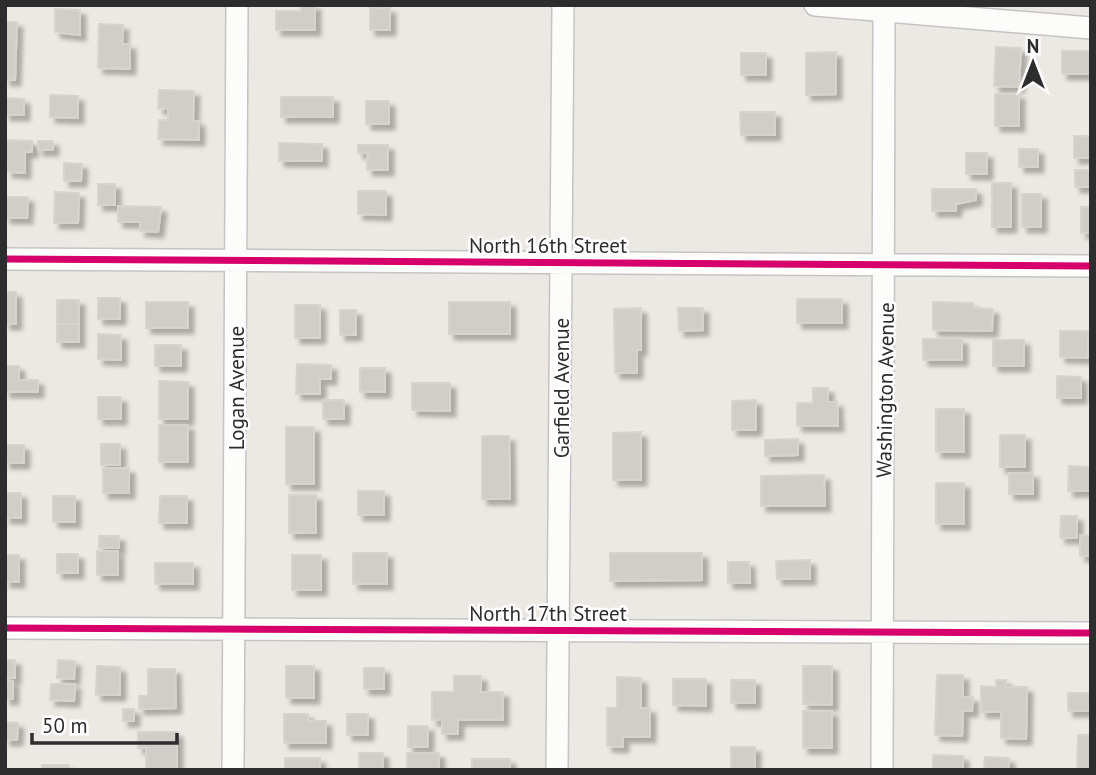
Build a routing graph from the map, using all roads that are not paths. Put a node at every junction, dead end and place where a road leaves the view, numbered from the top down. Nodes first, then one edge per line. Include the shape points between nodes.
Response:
1 (237, 5) edge
2 (563, 5) edge
3 (815, 5) edge
4 (884, 11) junction
5 (1091, 28) edge
6 (5, 259) edge
7 (237, 261) junction
8 (886, 262) junction
9 (562, 263) junction
10 (1091, 266) edge
11 (5, 628) edge
12 (235, 629) junction
13 (559, 631) junction
14 (882, 632) junction
15 (1091, 633) edge
16 (233, 770) edge
17 (558, 770) edge
18 (882, 770) edge

1 - 7 street, Logan Avenue
2 - 9 street, Garfield Avenue
3 - 4 street
4 - 5 street
4 - 8 street, Washington Avenue
6 - 7 street, North 16th Street
7 - 9 street, North 16th Street
7 - 12 street, Logan Avenue
8 - 9 street, North 16th Street
8 - 10 street, North 16th Street
8 - 14 street, Washington Avenue
9 - 13 street, Garfield Avenue
11 - 12 street, North 17th Street
12 - 13 street, North 17th Street
12 - 16 street, Logan Avenue
13 - 14 street, North 17th Street
13 - 17 street, Garfield Avenue
14 - 15 street, North 17th Street
14 - 18 street, Washington Avenue

